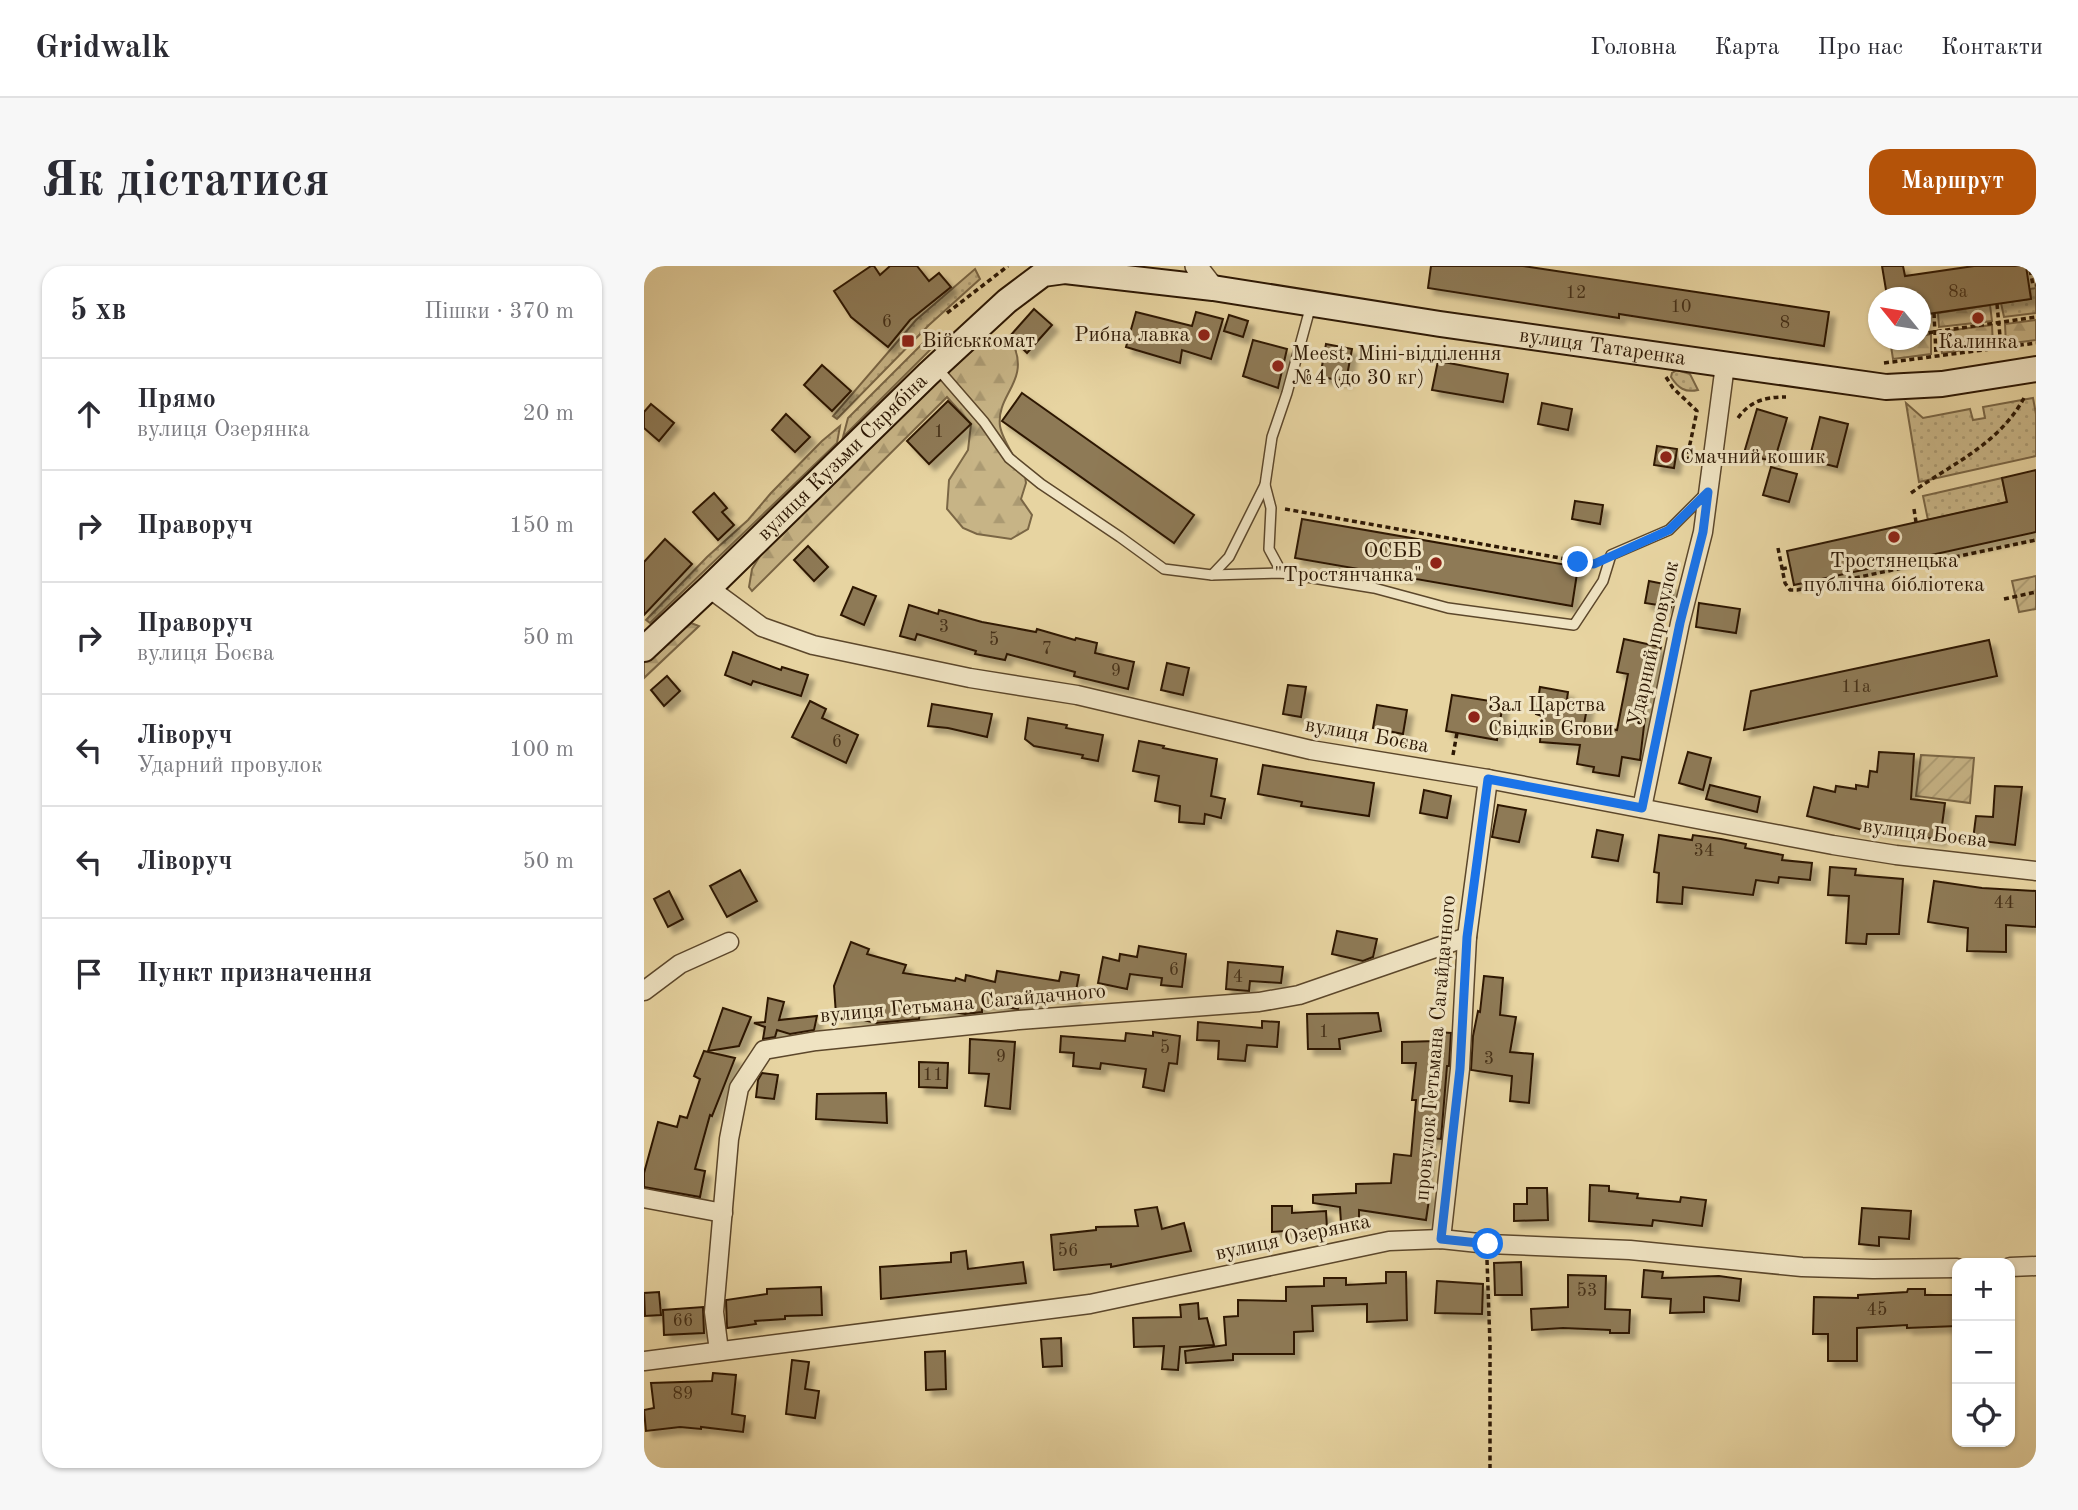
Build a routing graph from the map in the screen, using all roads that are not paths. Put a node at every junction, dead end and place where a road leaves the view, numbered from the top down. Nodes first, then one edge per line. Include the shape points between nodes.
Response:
1 (1196, 266) edge
2 (1051, 270) edge
3 (1213, 289) junction
4 (1311, 305) junction
5 (1725, 365) junction
6 (936, 366) junction
7 (2036, 369) edge
8 (1265, 485) junction
9 (1708, 492) junction
10 (1282, 573) junction
11 (1212, 575) junction
12 (709, 588) junction
13 (644, 649) edge
14 (1488, 779) junction
15 (1642, 808) junction
16 (2036, 871) edge
17 (1467, 937) junction
18 (729, 942) dead end
19 (644, 991) edge
20 (644, 1198) edge
21 (723, 1213) junction
22 (1441, 1239) junction
23 (2036, 1266) edge
24 (2015, 1267) edge
25 (1952, 1268) edge
26 (719, 1351) junction
27 (644, 1361) edge

1 - 3 street
2 - 3 main road, вулиця Татаренка
2 - 6 main road, вулиця Кузьми Скрябіна via 1007,301
3 - 4 main road, вулиця Татаренка
4 - 5 main road, вулиця Татаренка
4 - 8 lane via 1272,437
5 - 7 main road, вулиця Татаренка via 1895,387
5 - 9 street, Ударний провулок
6 - 11 lane via 1009,458 1041,484 1164,569
6 - 12 main road, вулиця Кузьми Скрябіна
8 - 10 lane via 1271,508 1269,549
8 - 11 lane via 1229,557
9 - 10 lane via 1669,530 1611,555 1603,580 1574,625 1448,607 1374,588
9 - 15 street, Ударний провулок
10 - 11 lane
12 - 13 main road, вулиця Кузьми Скрябіна
12 - 14 street, вулиця Боєва via 762,627 813,645 1077,695 1311,750
14 - 15 street, вулиця Боєва
14 - 17 street, провулок Гетьмана Сагайдачного
15 - 16 street, вулиця Боєва via 1896,855
17 - 21 street, вулиця Гетьмана Сагайдачного via 1299,995 1259,1002 1019,1020 764,1050 740,1088 729,1139
17 - 22 street, провулок Гетьмана Сагайдачного via 1460,1069
18 - 19 street via 680,964
20 - 21 street
21 - 26 street, вулиця Гетьмана Сагайдачного via 714,1312
22 - 25 street, вулиця Озерянка via 1630,1250 1802,1267
22 - 26 street, вулиця Озерянка via 1389,1241 1090,1304
23 - 24 street
26 - 27 street, вулиця Озерянка

